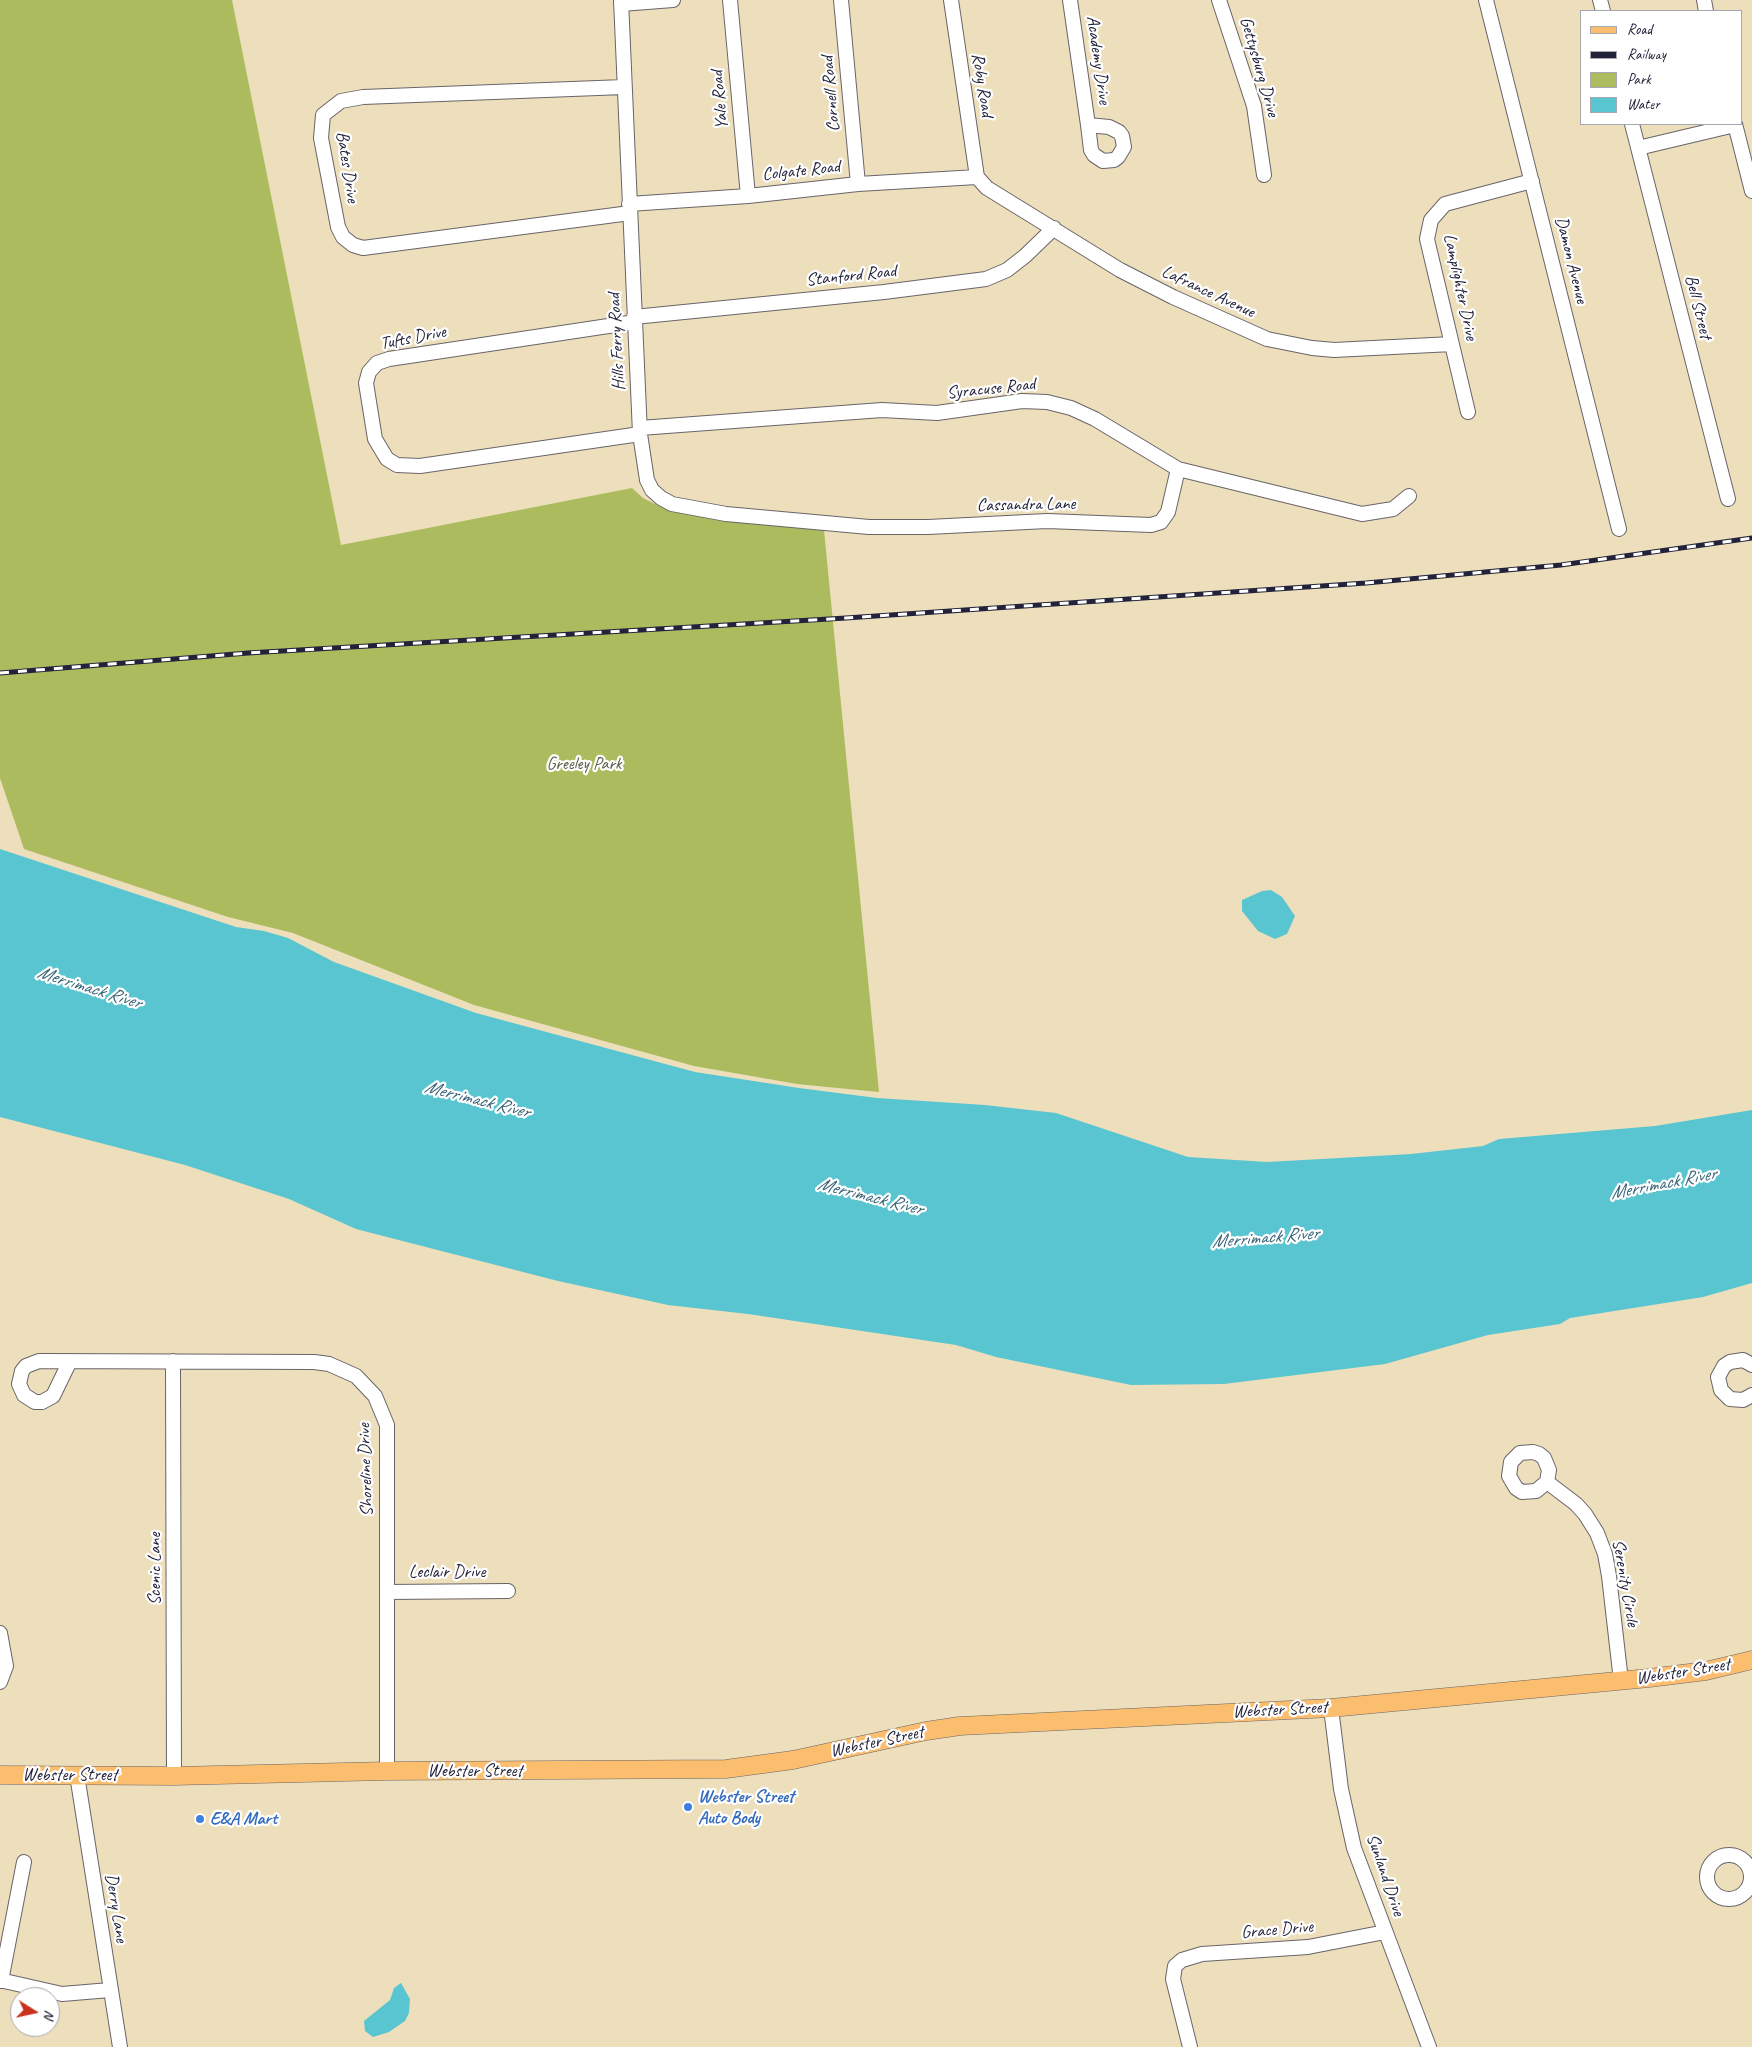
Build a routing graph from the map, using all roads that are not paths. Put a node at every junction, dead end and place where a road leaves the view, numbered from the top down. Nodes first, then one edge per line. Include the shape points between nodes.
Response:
1 (673, 0) edge
2 (730, 0) edge
3 (841, 0) edge
4 (951, 0) edge
5 (1070, 0) edge
6 (1219, 0) edge
7 (1486, 0) edge
8 (621, 2) edge
9 (624, 87) junction
10 (1088, 125) dead end
11 (1632, 125) edge
12 (1731, 125) edge
13 (1735, 125) edge
14 (1638, 148) junction
15 (1264, 175) dead end
16 (977, 177) junction
17 (1532, 181) junction
18 (858, 184) junction
19 (1752, 191) edge
20 (748, 196) junction
21 (630, 209) junction
22 (1054, 228) junction
23 (634, 319) junction
24 (1452, 344) junction
25 (1468, 412) dead end
26 (640, 431) junction
27 (1178, 469) junction
28 (1410, 496) dead end
29 (1728, 499) dead end
30 (836, 525) joint
31 (1619, 529) dead end
32 (70, 1361) dead end
33 (173, 1361) junction
34 (1752, 1365) edge
35 (1751, 1397) edge
36 (1547, 1482) dead end
37 (508, 1591) dead end
38 (387, 1592) junction
39 (0, 1633) edge
40 (1752, 1660) edge
41 (1621, 1681) junction
42 (0, 1682) edge
43 (1331, 1708) junction
44 (387, 1771) junction
45 (0, 1775) edge
46 (77, 1775) junction
47 (174, 1776) junction
48 (24, 1862) dead end
49 (1385, 1932) junction
50 (0, 1981) edge
51 (110, 1990) junction
52 (120, 2047) edge
53 (1190, 2047) edge
54 (1429, 2047) edge

1 - 8 street
2 - 20 street, Yale Road
3 - 18 street, Cornell Road
4 - 16 street, Roby Road
5 - 10 street, Academy Drive
6 - 15 street, Gettysburg Drive via 1254,106
7 - 17 street, Damon Avenue
8 - 9 street, Hills Ferry Road
9 - 21 street, Hills Ferry Road
9 - 21 street, Bates Drive via 363,97 341,101 323,115 321,138 338,227 343,237 363,248
11 - 14 street, Bell Street
12 - 14 street
13 - 19 street
14 - 29 street, Bell Street
16 - 18 street, Colgate Road
16 - 22 street, Lafrance Avenue via 987,188
17 - 24 street, Lamplighter Drive via 1445,204 1431,220 1427,239
17 - 31 street, Damon Avenue
18 - 20 street, Colgate Road
20 - 21 street, Colgate Road
21 - 23 street, Hills Ferry Road
22 - 23 street, Stanford Road via 1026,256 986,280
22 - 24 street, Lafrance Avenue via 1129,275 1267,338 1334,350
23 - 26 street, Hills Ferry Road
23 - 26 street, Tufts Drive via 389,359 377,363 369,372 366,389 375,439 387,459 397,465 420,466
24 - 25 street, Lamplighter Drive
26 - 27 street, Syracuse Road via 882,410 937,414 1022,401 1047,402 1095,419
26 - 30 street, Hills Ferry Road via 647,480 652,490 672,504 693,510 763,519
27 - 28 street, Syracuse Road via 1362,514 1394,509
27 - 30 street, Cassandra Lane via 1168,512 1161,522 1151,526 1047,521 928,527
32 - 33 street, Shoreline Drive
33 - 38 street, Shoreline Drive via 330,1364 356,1376 367,1386 382,1411 386,1425
33 - 47 street, Scenic Lane
34 - 35 street via 1743,1360 1730,1362 1718,1377 1721,1390 1730,1399
36 - 41 street, Serenity Circle via 1585,1514 1601,1543 1609,1576
37 - 38 street, Leclair Drive
38 - 44 street, Shoreline Drive
39 - 42 street via 6,1666
40 - 41 main road, Webster Street via 1706,1671
41 - 43 main road, Webster Street
43 - 44 main road, Webster Street via 960,1726 793,1760 726,1769
43 - 49 street, Sunland Drive via 1347,1822
44 - 47 main road, Webster Street
45 - 46 main road, Webster Street
46 - 47 main road, Webster Street
46 - 51 street, Derry Lane
48 - 50 street
49 - 53 street, Grace Drive via 1342,1942 1194,1955 1182,1960 1175,1966 1174,1988
49 - 54 street, Sunland Drive
50 - 51 street via 62,1994
51 - 52 street, Derry Lane

